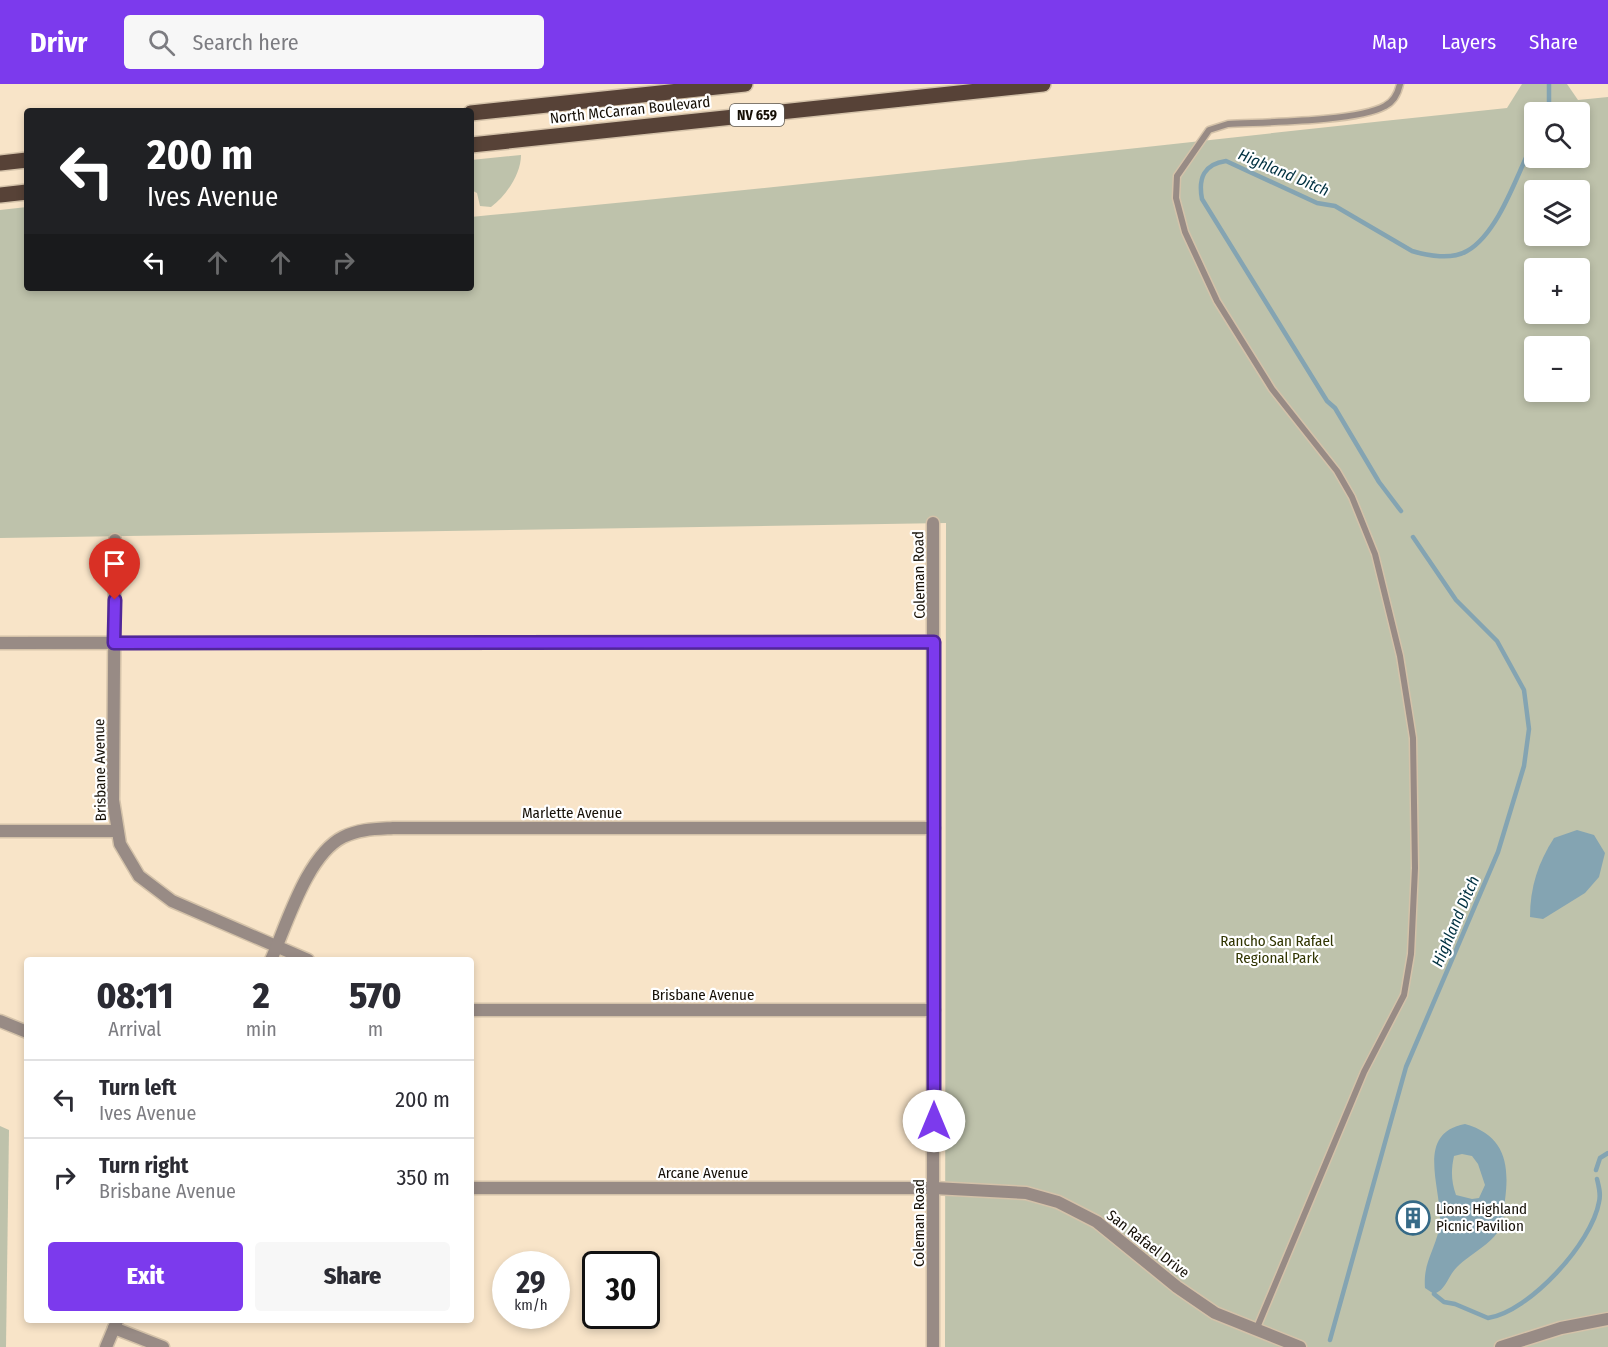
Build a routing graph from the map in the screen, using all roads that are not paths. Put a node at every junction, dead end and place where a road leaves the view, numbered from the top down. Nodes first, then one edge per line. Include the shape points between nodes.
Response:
1 (745, 84) edge
2 (1043, 84) edge
3 (1400, 84) edge
4 (474, 113) edge
5 (474, 145) edge
6 (24, 160) edge
7 (0, 163) edge
8 (24, 192) edge
9 (0, 195) edge
10 (933, 523) dead end
11 (115, 540) dead end
12 (934, 642) junction
13 (0, 643) edge
14 (114, 643) junction
15 (934, 828) junction
16 (0, 831) edge
17 (117, 831) junction
18 (277, 947) junction
19 (272, 957) edge
20 (301, 957) edge
21 (474, 1010) edge
22 (934, 1010) junction
23 (0, 1021) edge
24 (24, 1031) edge
25 (474, 1188) edge
26 (934, 1188) junction
27 (1608, 1319) edge
28 (116, 1324) edge
29 (1256, 1331) junction
30 (106, 1347) edge
31 (163, 1347) edge
32 (933, 1347) edge
33 (1300, 1347) edge
34 (1501, 1347) edge

1 - 4 main road, North McCarran Boulevard / NV 659
2 - 5 main road, North McCarran Boulevard / NV 659
3 - 29 lane via 1398,94 1385,106 1344,117 1227,124 1209,130 1177,176 1176,198 1185,232 1217,301 1272,389 1352,496 1375,554 1400,656 1413,738 1411,954 1404,995 1364,1072
6 - 7 main road
8 - 9 main road
10 - 12 street, Coleman Road
11 - 14 street, Brisbane Avenue
12 - 14 street
12 - 15 street, Coleman Road
13 - 14 street
14 - 17 street, Brisbane Avenue via 113,800
15 - 18 street, Marlette Avenue via 393,828 355,832 341,838 318,859
15 - 22 street, Coleman Road
16 - 17 street
17 - 18 street, Brisbane Avenue via 128,860 153,888 190,910
18 - 19 street, Marlette Avenue
18 - 20 street, Brisbane Avenue
21 - 22 street, Brisbane Avenue
22 - 26 street, Coleman Road
23 - 24 street
25 - 26 street, Arcane Avenue
26 - 29 street, San Rafael Drive via 1026,1192 1058,1202 1097,1222 1215,1313
26 - 32 street, Coleman Road
27 - 34 street via 1561,1328
28 - 30 street
28 - 31 street
29 - 33 street, San Rafael Drive

